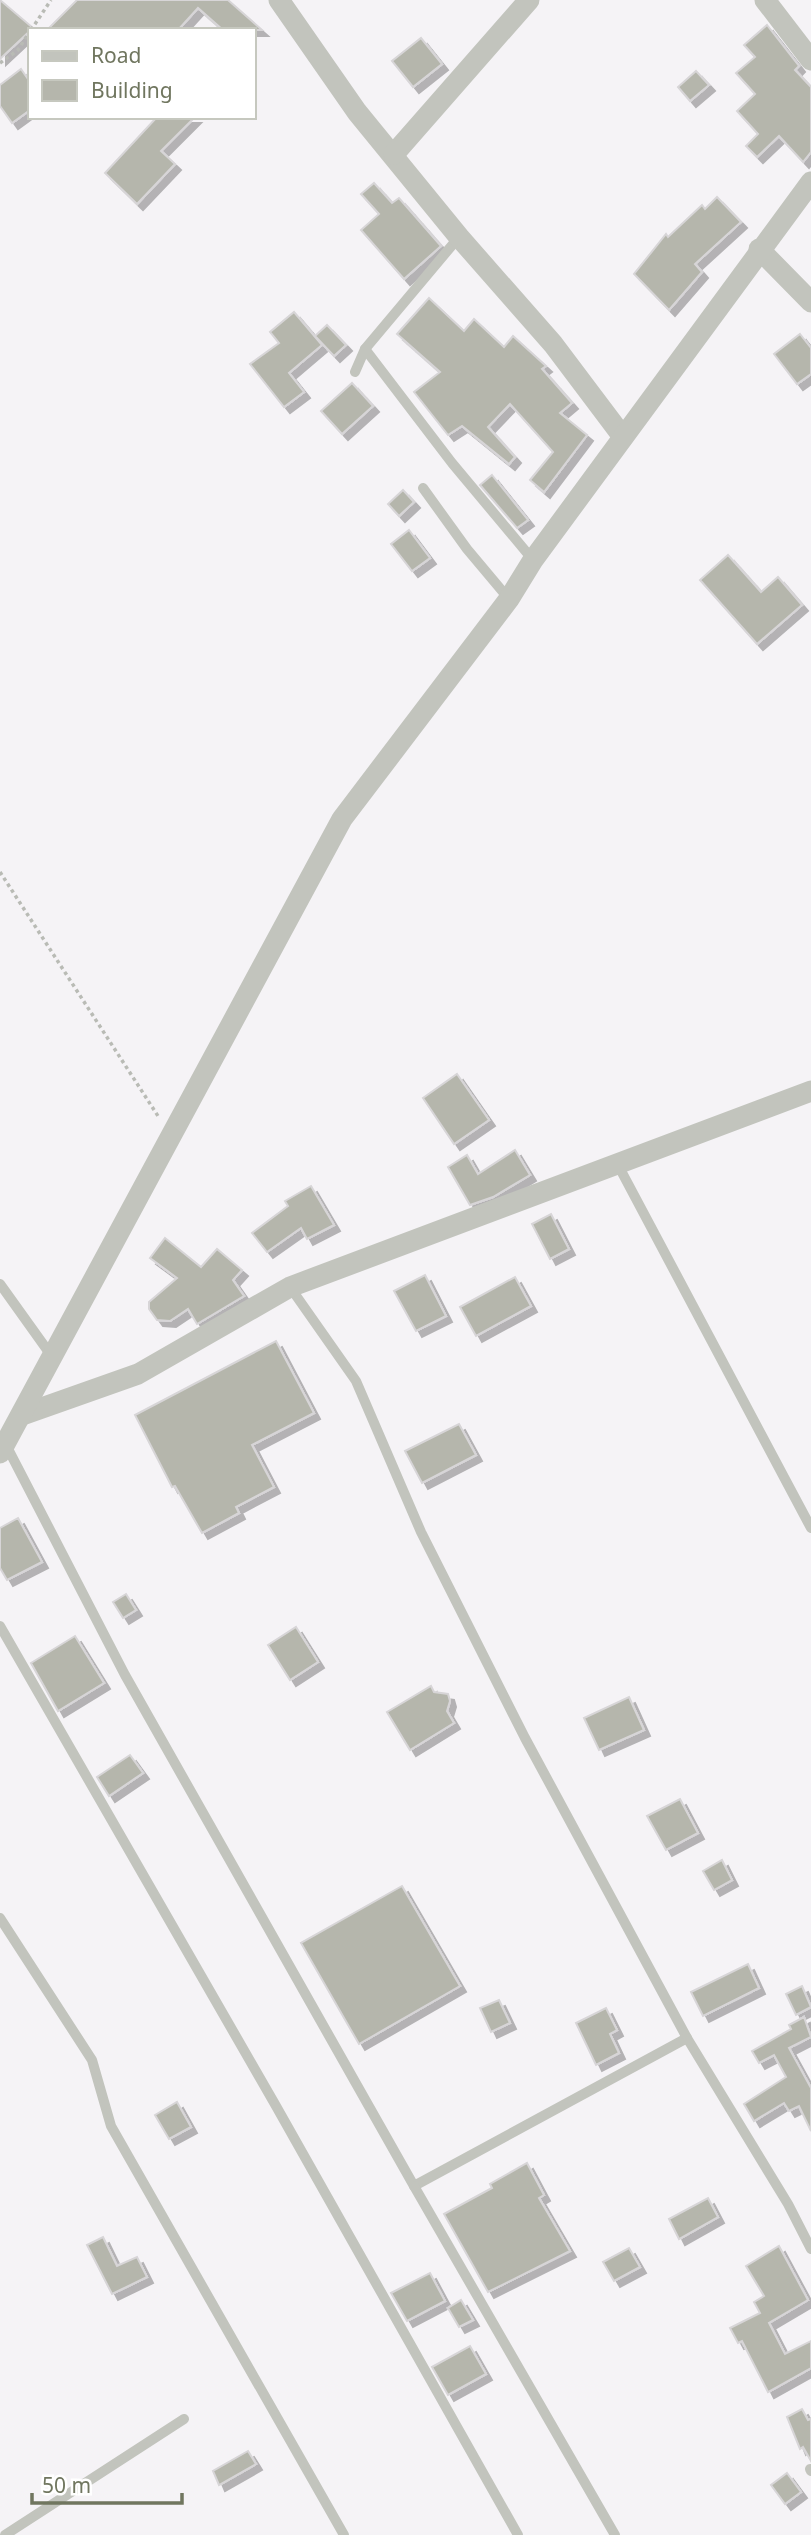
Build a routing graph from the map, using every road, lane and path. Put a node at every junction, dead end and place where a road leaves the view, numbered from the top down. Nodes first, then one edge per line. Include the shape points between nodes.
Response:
1 (51, 0) edge
2 (279, 0) edge
3 (529, 0) edge
4 (765, 0) edge
5 (32, 28) edge
6 (28, 34) edge
7 (811, 60) edge
8 (0, 63) edge
9 (394, 154) junction
10 (811, 182) edge
11 (459, 237) junction
12 (759, 249) junction
13 (811, 302) edge
14 (365, 349) junction
15 (355, 372) dead end
16 (623, 437) junction
17 (423, 488) dead end
18 (533, 560) junction
19 (509, 599) junction
20 (0, 872) edge
21 (811, 1091) edge
22 (171, 1136) junction
23 (618, 1165) junction
24 (0, 1284) edge
25 (290, 1287) junction
26 (53, 1357) junction
27 (22, 1415) junction
28 (3, 1448) edge
29 (811, 1528) edge
30 (0, 1626) edge
31 (0, 1918) edge
32 (687, 2038) junction
33 (414, 2186) junction
34 (811, 2249) edge
35 (184, 2419) dead end
36 (5, 2535) edge
37 (344, 2535) edge
38 (518, 2535) edge
39 (615, 2535) edge

1 - 5 path
2 - 9 street via 357,112
3 - 9 street
4 - 7 street
6 - 8 path via 18,50
9 - 11 street
10 - 12 street
11 - 14 lane
11 - 16 street via 553,344
12 - 13 street
12 - 16 street
14 - 15 lane
14 - 18 lane
16 - 18 street
17 - 19 lane
18 - 19 street
19 - 22 street via 342,819
20 - 22 path
21 - 23 street
22 - 26 street
23 - 25 street
23 - 29 lane
24 - 26 lane
25 - 27 street via 138,1374
25 - 32 lane via 356,1381 434,1557 531,1749
26 - 27 street
27 - 28 street
28 - 33 lane via 125,1675
30 - 38 lane
31 - 37 lane via 92,2060 111,2126
32 - 33 lane
32 - 34 lane
33 - 39 lane
35 - 36 lane

